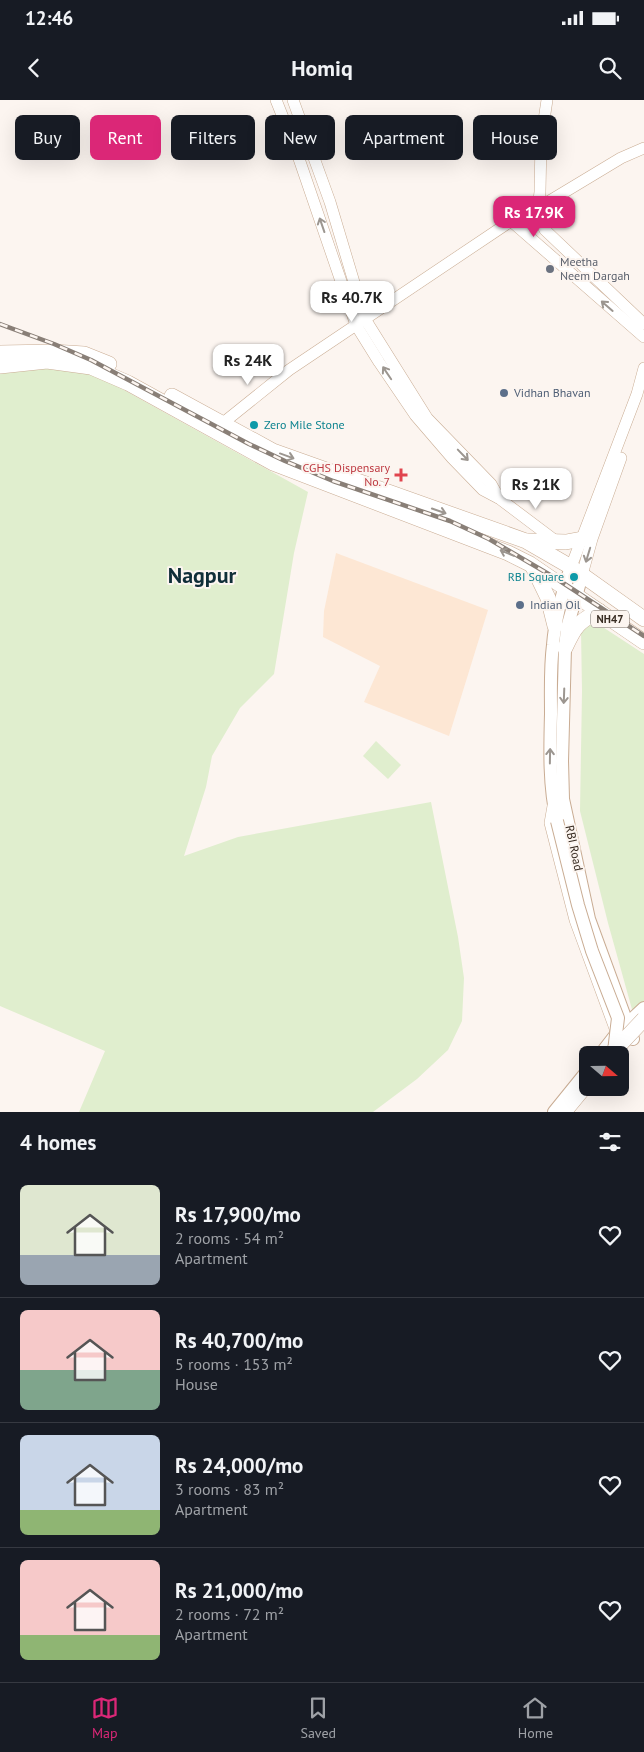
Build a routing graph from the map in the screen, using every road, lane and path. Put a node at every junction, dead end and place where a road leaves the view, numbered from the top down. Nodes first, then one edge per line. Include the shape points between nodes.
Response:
1 (276, 100) edge
2 (293, 100) edge
3 (547, 100) edge
4 (644, 148) edge
5 (327, 194) junction
6 (312, 197) junction
7 (538, 208) junction
8 (511, 222) junction
9 (361, 322) junction
10 (644, 324) edge
11 (644, 337) edge
12 (0, 353) edge
13 (0, 366) edge
14 (644, 368) edge
15 (644, 393) edge
16 (223, 423) junction
17 (582, 539) junction
18 (526, 541) junction
19 (557, 542) junction
20 (530, 564) junction
21 (576, 571) junction
22 (570, 591) junction
23 (599, 611) junction
24 (644, 619) edge
25 (555, 626) junction
26 (644, 642) edge
27 (565, 648) junction
28 (553, 805) junction
29 (644, 1008) edge
30 (644, 1019) edge
31 (627, 1024) junction
32 (617, 1034) junction
33 (620, 1046) edge
34 (620, 1046) edge
35 (621, 1046) edge
36 (622, 1046) edge
37 (623, 1046) edge
38 (579, 1081) edge
39 (579, 1094) edge
40 (588, 1096) edge
41 (554, 1112) edge
42 (564, 1112) edge
43 (575, 1112) edge

1 - 6 street
2 - 5 street
3 - 7 street via 540,140
4 - 7 street via 614,162
5 - 6 street
5 - 9 street
9 -> 6 street
7 - 8 street
7 - 10 street via 545,230
8 - 9 street
11 -> 8 street
9 - 16 street via 289,370
9 - 19 street via 426,418 491,484 500,499
12 - 16 highway via 84,354 128,371
20 -> 13 highway via 273,463 128,383 91,367 47,361
14 - 17 street
15 -> 21 street via 592,538
16 -> 18 highway via 274,451
17 - 19 highway
17 - 21 street
18 - 19 highway
18 - 21 highway
20 - 22 highway
20 - 25 highway via 548,598
21 - 22 main road
21 - 24 highway, NH47
22 - 23 highway, NH47
22 - 25 main road
22 - 27 main road, RBI Road
23 - 26 highway, NH47
23 - 27 highway via 581,620
28 -> 25 main road via 550,763
27 -> 31 main road, RBI Road via 563,799 589,919
28 - 32 street via 550,823 575,920
28 - 35 main road, bridge via 592,951 618,1018
29 - 31 main road
30 - 37 highway, bridge
31 - 32 main road
31 - 36 main road, RBI Road
32 - 33 main road
32 - 34 street
38 - 41 main road
39 - 42 highway
40 - 43 highway

